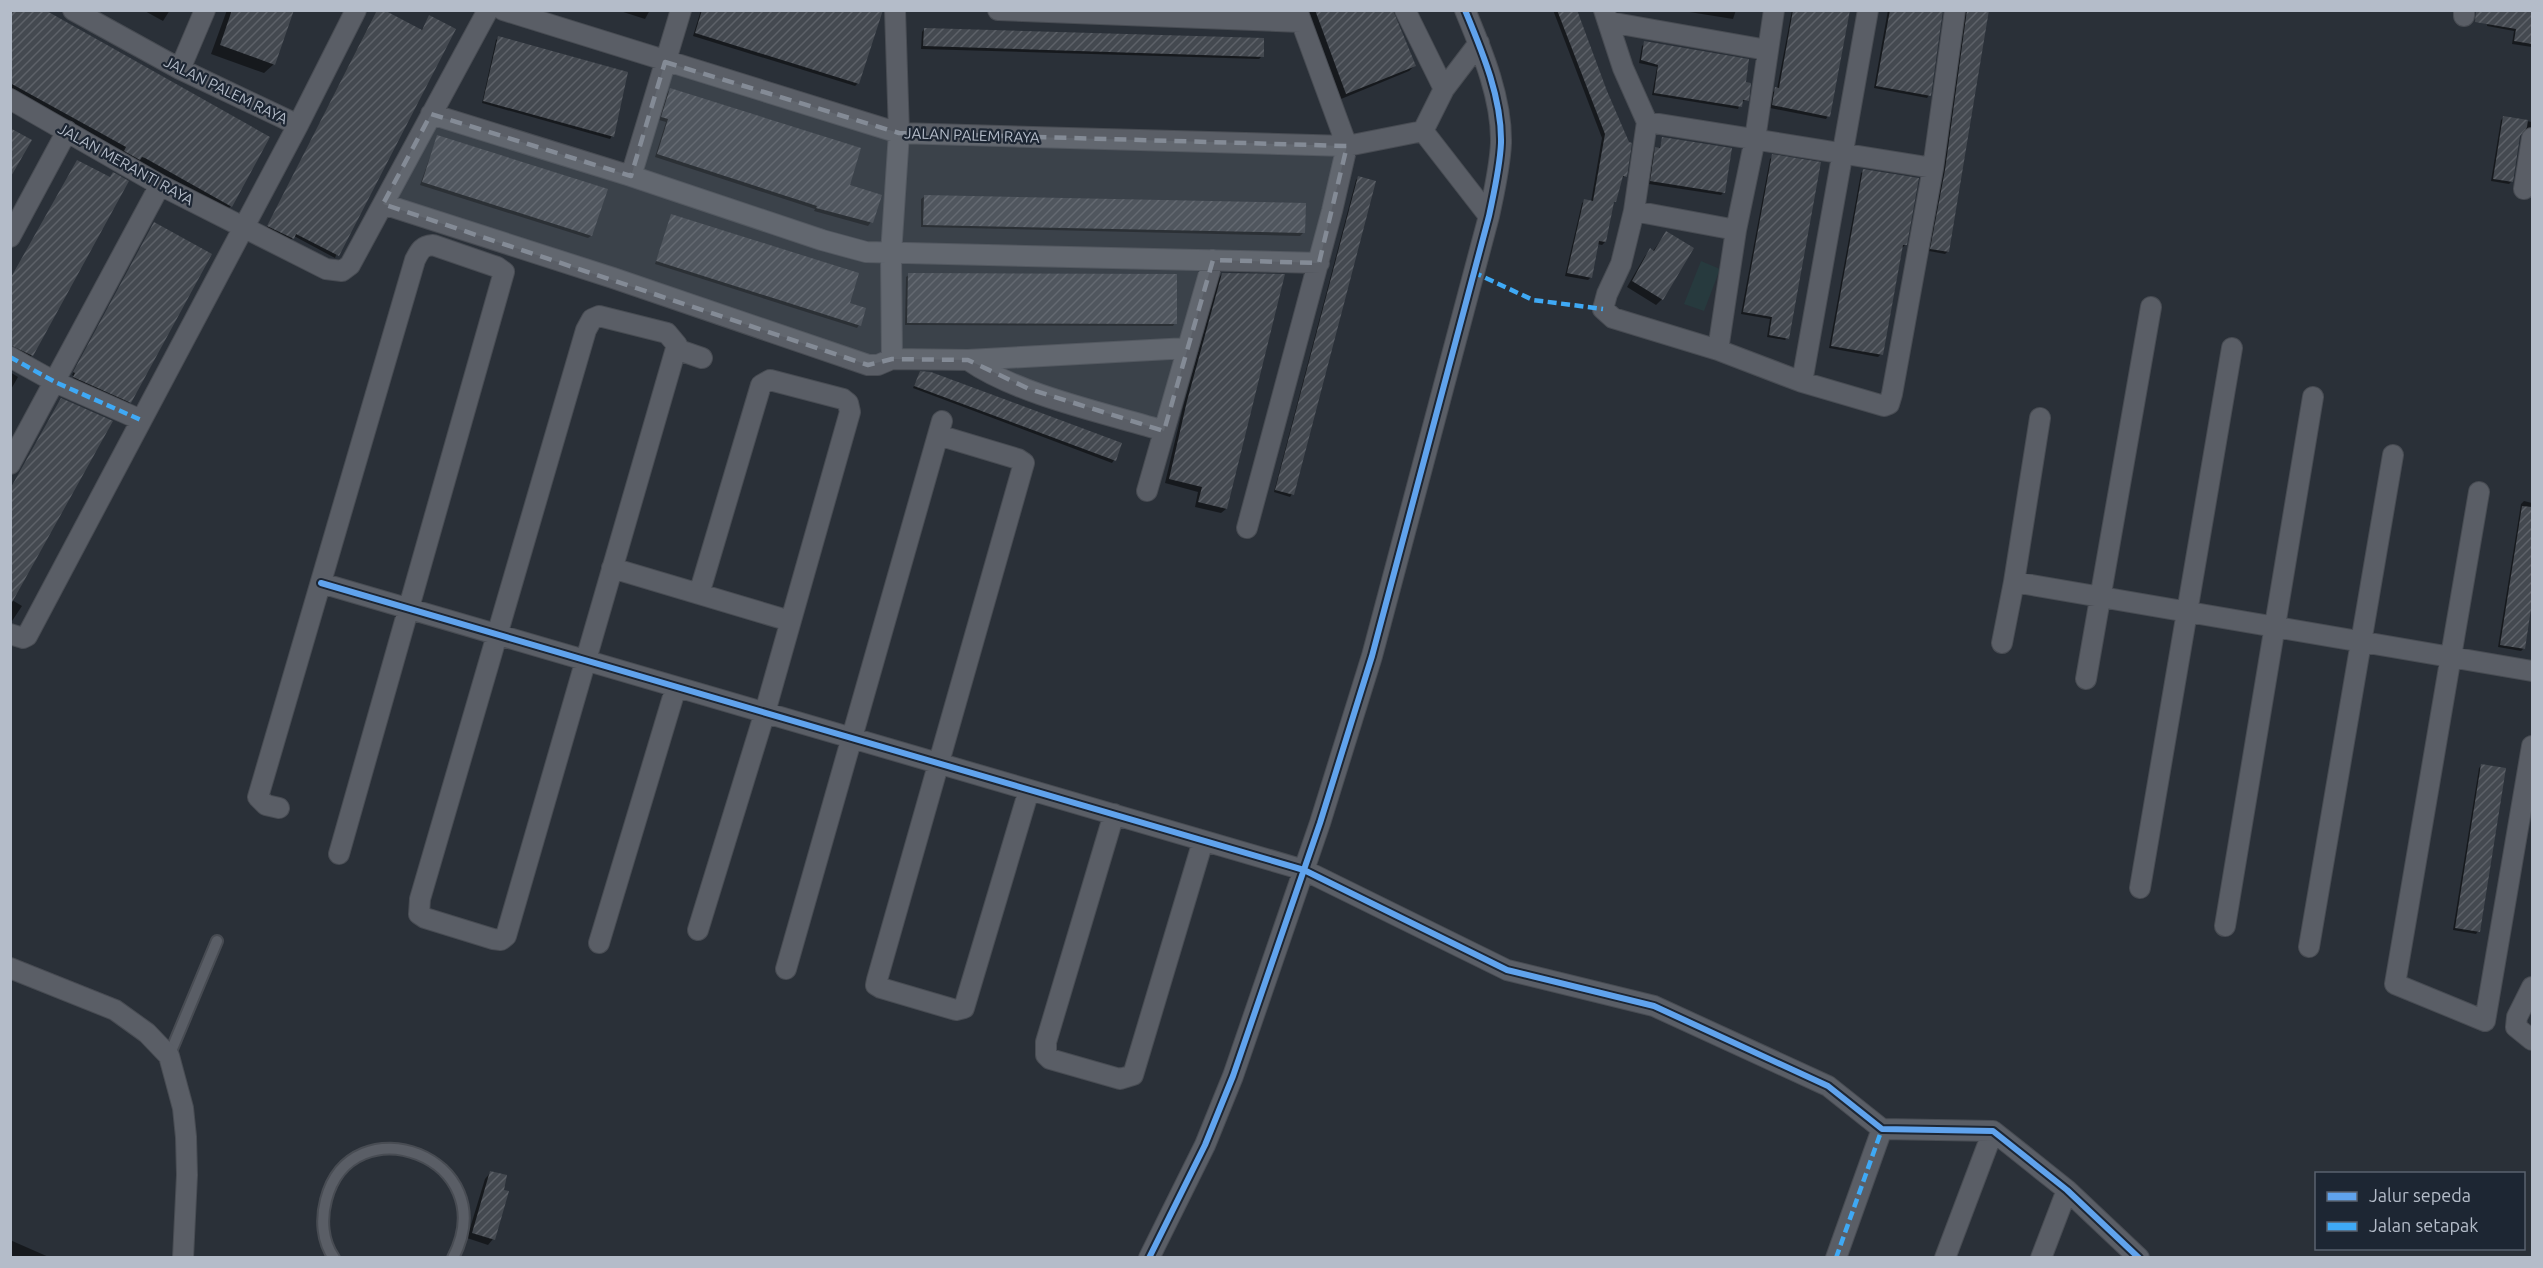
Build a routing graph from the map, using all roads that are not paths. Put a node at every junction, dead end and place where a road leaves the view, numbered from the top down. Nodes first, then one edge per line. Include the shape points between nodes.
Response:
1 (73, 10) edge
2 (204, 10) edge
3 (356, 10) edge
4 (488, 10) edge
5 (502, 10) edge
6 (681, 10) edge
7 (895, 10) edge
8 (998, 10) edge
9 (1405, 10) edge
10 (1465, 10) edge
11 (1774, 10) edge
12 (1868, 10) edge
13 (1955, 10) edge
14 (1106, 13) edge
15 (1187, 13) edge
16 (1299, 16) edge
17 (1606, 16) edge
18 (1479, 43) junction
19 (1767, 50) junction
20 (665, 62) junction
21 (180, 69) junction
22 (1444, 89) junction
23 (10, 99) edge
24 (431, 114) junction
25 (1647, 122) junction
26 (298, 124) junction
27 (67, 131) junction
28 (1423, 131) junction
29 (899, 133) junction
30 (2532, 138) edge
31 (1755, 139) junction
32 (1347, 146) junction
33 (1843, 154) junction
34 (1934, 168) junction
35 (631, 176) junction
36 (160, 185) junction
37 (2524, 189) dead end
38 (383, 204) junction
39 (1635, 212) junction
40 (1489, 216) junction
41 (244, 226) junction
42 (1736, 230) junction
43 (10, 237) edge
44 (891, 254) junction
45 (1213, 260) junction
46 (1319, 262) junction
47 (2151, 308) dead end
48 (1188, 348) junction
49 (2232, 348) dead end
50 (676, 349) junction
51 (1718, 350) junction
52 (10, 357) edge
53 (702, 358) dead end
54 (892, 359) junction
55 (968, 360) junction
56 (55, 382) junction
57 (1802, 382) junction
58 (2313, 397) dead end
59 (2040, 418) dead end
60 (141, 420) junction
61 (1164, 431) junction
62 (2393, 455) dead end
63 (10, 464) edge
64 (1147, 491) dead end
65 (2479, 492) dead end
66 (1247, 528) dead end
67 (612, 568) junction
68 (2014, 582) junction
69 (321, 583) junction
70 (699, 594) junction
71 (2101, 597) junction
72 (410, 609) junction
73 (2186, 611) junction
74 (790, 621) junction
75 (2275, 627) junction
76 (10, 634) edge
77 (497, 634) junction
78 (2361, 641) junction
79 (2002, 643) dead end
80 (2450, 657) junction
81 (585, 660) junction
82 (2532, 671) edge
83 (2086, 679) dead end
84 (676, 687) junction
85 (765, 712) junction
86 (850, 737) junction
87 (2532, 746) edge
88 (940, 763) junction
89 (1029, 790) junction
90 (279, 808) dead end
91 (1114, 814) junction
92 (1203, 841) junction
93 (339, 854) dead end
94 (1304, 870) junction
95 (2140, 888) dead end
96 (2225, 926) dead end
97 (698, 930) dead end
98 (217, 941) dead end
99 (599, 943) dead end
100 (2309, 947) dead end
101 (10, 968) edge
102 (786, 969) dead end
103 (2532, 987) edge
104 (2532, 1040) edge
105 (169, 1056) junction
106 (1882, 1129) junction
107 (1993, 1131) junction
108 (2067, 1190) junction
109 (183, 1257) edge
110 (334, 1257) edge
111 (453, 1257) edge
112 (1149, 1257) edge
113 (1836, 1257) edge
114 (1945, 1257) edge
115 (2041, 1257) edge
116 (2138, 1257) edge

1 - 21 street, JALAN PALEM RAYA
2 - 21 street
3 - 26 street, JALAN PALEM RAYA
4 - 24 street
5 - 20 street, JALAN PALEM RAYA
6 - 20 street
7 - 29 street
8 - 14 street
9 - 22 street
10 - 18 street
11 - 19 street
12 - 33 street
13 - 34 street
14 - 15 street
15 - 16 street
16 - 32 street
17 - 19 street
17 - 25 street via 1623,69
18 - 22 street
18 - 40 street via 1500,124 1501,144
19 - 31 street
20 - 29 street, JALAN PALEM RAYA
20 - 35 street
21 - 26 street, JALAN PALEM RAYA
22 - 28 street
23 - 27 street, JALAN MERANTI RAYA
24 - 35 street
24 - 38 street
25 - 31 street
25 - 39 street
26 - 41 street
27 - 36 street, JALAN MERANTI RAYA
27 - 43 street
28 - 32 street, JALAN PALEM RAYA
28 - 40 street
29 - 32 street, JALAN PALEM RAYA
29 - 44 street
30 - 37 street
31 - 33 street
31 - 42 street
32 - 46 street
33 - 34 street
33 - 57 street
34 - 57 street via 1888,404 1875,404
35 - 44 street via 822,240 866,252
36 - 41 street, JALAN MERANTI RAYA
36 - 56 street
38 - 41 street, JALAN MERANTI RAYA via 350,265 342,271 326,269
38 - 54 street via 868,365
39 - 42 street
39 - 51 street via 1603,309 1613,318
40 - 94 street via 1372,656
41 - 60 street
42 - 51 street
44 - 45 street
44 - 54 street
45 - 46 street
45 - 48 street
46 - 66 street
47 - 71 street
48 - 55 street
48 - 61 street
49 - 73 street
50 - 53 street
50 - 67 street
50 - 77 street via 668,333 598,316 592,319
51 - 57 street
52 - 56 street
54 - 55 street
55 - 61 street via 1029,390
56 - 60 street
56 - 63 street
58 - 75 street
59 - 68 street
60 - 76 street via 27,636
61 - 64 street
62 - 78 street
65 - 80 street
67 - 70 street
67 - 81 street
68 - 71 street
68 - 79 street
69 - 72 street
69 - 72 street via 415,260 420,250 433,245 504,272
69 - 90 street via 258,797 266,805
70 - 74 street
70 - 74 street via 761,385 770,380 843,399 850,412
71 - 73 street
71 - 83 street
72 - 77 street
72 - 93 street
73 - 75 street
73 - 95 street
74 - 85 street
75 - 78 street
75 - 96 street
77 - 81 street
77 - 81 street via 418,908 424,918 493,939 506,936
78 - 80 street
78 - 100 street
80 - 82 street
80 - 87 street via 2395,984 2485,1021
81 - 84 street
84 - 85 street
84 - 99 street
85 - 86 street
85 - 97 street
86 - 88 street
86 - 88 street via 940,428 1024,464
86 - 102 street
88 - 89 street
88 - 89 street via 876,985 918,1000 956,1011 964,1008
89 - 91 street
91 - 92 street
91 - 92 street via 1046,1042 1050,1059 1120,1078 1133,1075
92 - 94 street
94 - 106 street via 1508,970 1654,1006 1828,1086
94 - 112 street via 1206,1145
98 - 105 lane
101 - 105 street via 114,1010 147,1033
103 - 104 street via 2516,1027
105 - 109 street via 183,1108 186,1137
106 - 107 street
106 - 113 street
107 - 108 street
107 - 114 street
108 - 115 street
108 - 116 street
110 - 111 lane via 323,1225 323,1210 333,1182 342,1170 367,1153 396,1148 424,1155 456,1186 464,1215 460,1244

